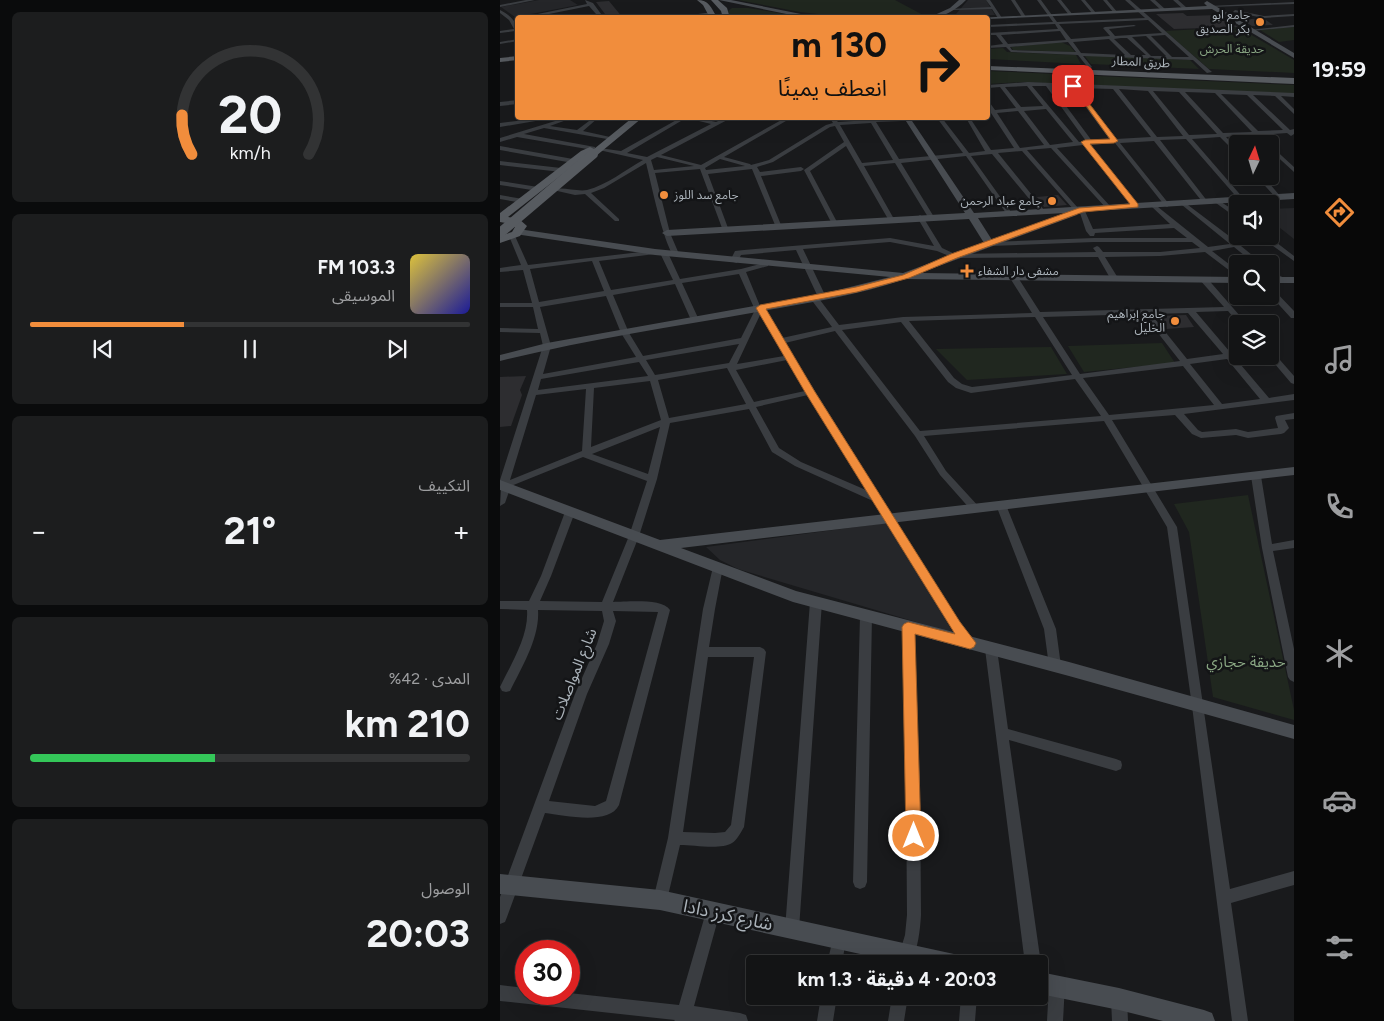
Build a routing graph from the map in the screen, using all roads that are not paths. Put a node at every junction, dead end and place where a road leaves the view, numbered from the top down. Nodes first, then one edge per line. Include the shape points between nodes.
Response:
1 (533, 0) edge
2 (586, 0) edge
3 (700, 0) edge
4 (704, 0) edge
5 (708, 0) edge
6 (714, 0) edge
7 (722, 0) edge
8 (945, 0) edge
9 (988, 0) edge
10 (1013, 0) edge
11 (1039, 0) edge
12 (1059, 0) edge
13 (1083, 0) edge
14 (1105, 0) edge
15 (1127, 0) edge
16 (1152, 0) edge
17 (1175, 0) edge
18 (1202, 0) edge
19 (515, 1) edge
20 (962, 1) edge
21 (1281, 1) edge
22 (1294, 3) edge
23 (591, 4) junction
24 (500, 6) edge
25 (753, 6) junction
26 (1212, 7) junction
27 (952, 8) junction
28 (994, 8) junction
29 (1185, 8) junction
30 (1163, 9) junction
31 (724, 10) junction
32 (1139, 10) junction
33 (1293, 10) edge
34 (500, 11) edge
35 (1220, 11) junction
36 (1235, 11) junction
37 (1094, 12) junction
38 (1116, 12) junction
39 (1050, 14) junction
40 (1071, 14) junction
41 (540, 15) edge
42 (600, 15) edge
43 (716, 15) edge
44 (717, 15) edge
45 (718, 15) edge
46 (726, 15) edge
47 (802, 15) edge
48 (937, 15) edge
49 (1294, 15) edge
50 (1024, 16) junction
51 (1000, 17) junction
52 (1264, 17) junction
53 (990, 18) edge
54 (515, 19) edge
55 (1149, 19) junction
56 (509, 20) junction
57 (1057, 23) junction
58 (1155, 25) junction
59 (1294, 25) edge
60 (990, 26) edge
61 (1138, 26) dead end
62 (1147, 26) dead end
63 (515, 27) edge
64 (515, 28) edge
65 (1062, 30) junction
66 (1251, 30) junction
67 (500, 32) edge
68 (997, 33) junction
69 (990, 34) edge
70 (1165, 34) junction
71 (1147, 35) junction
72 (1128, 36) junction
73 (1112, 37) junction
74 (1090, 38) junction
75 (515, 40) edge
76 (1069, 40) junction
77 (500, 42) edge
78 (1096, 44) dead end
79 (1007, 46) junction
80 (990, 47) edge
81 (1101, 50) dead end
82 (1080, 54) junction
83 (1106, 55) junction
84 (1129, 56) junction
85 (1294, 56) edge
86 (1150, 57) junction
87 (1171, 58) junction
88 (1193, 59) junction
89 (515, 62) edge
90 (500, 64) edge
91 (990, 65) edge
92 (1023, 67) junction
93 (1089, 67) junction
94 (1209, 72) junction
95 (1294, 76) edge
96 (1294, 81) edge
97 (1028, 84) junction
98 (990, 86) edge
99 (1002, 86) junction
100 (1048, 86) junction
101 (1073, 86) junction
102 (1115, 88) junction
103 (1150, 90) junction
104 (1181, 91) junction
105 (1217, 92) junction
106 (1248, 93) junction
107 (1276, 94) junction
108 (1294, 95) edge
109 (515, 102) edge
110 (500, 104) edge
111 (1291, 105) edge
112 (1046, 107) junction
113 (1020, 109) junction
114 (990, 112) edge
115 (1294, 112) edge
116 (536, 120) edge
117 (563, 120) edge
118 (593, 120) edge
119 (624, 120) edge
120 (631, 120) edge
121 (634, 120) edge
122 (637, 120) edge
123 (680, 120) edge
124 (701, 120) edge
125 (724, 120) edge
126 (784, 120) edge
127 (854, 120) edge
128 (873, 120) edge
129 (908, 120) edge
130 (941, 120) edge
131 (969, 120) edge
132 (835, 121) edge
133 (716, 124) junction
134 (500, 125) edge
135 (544, 126) junction
136 (622, 128) junction
137 (578, 132) junction
138 (1292, 133) edge
139 (1256, 134) junction
140 (518, 135) junction
141 (1221, 136) junction
142 (607, 137) junction
143 (1187, 137) junction
144 (1154, 139) junction
145 (500, 140) edge
146 (1115, 141) junction
147 (1087, 142) junction
148 (847, 143) junction
149 (1076, 143) junction
150 (1229, 144) edge
151 (1050, 146) junction
152 (500, 148) edge
153 (1021, 149) junction
154 (594, 151) junction
155 (992, 152) junction
156 (622, 154) junction
157 (656, 154) junction
158 (968, 154) junction
159 (1279, 156) edge
160 (718, 157) junction
161 (932, 158) junction
162 (648, 159) junction
163 (573, 161) junction
164 (771, 161) junction
165 (897, 161) junction
166 (860, 165) junction
167 (501, 166) edge
168 (754, 167) junction
169 (703, 169) junction
170 (561, 170) junction
171 (804, 170) junction
172 (1294, 170) edge
173 (651, 172) junction
174 (758, 174) junction
175 (1267, 185) edge
176 (502, 186) edge
177 (538, 189) junction
178 (556, 190) junction
179 (587, 192) junction
180 (1238, 195) edge
181 (1276, 195) edge
182 (1294, 196) edge
183 (500, 197) edge
184 (1279, 198) edge
185 (523, 200) junction
186 (1229, 201) edge
187 (1218, 202) junction
188 (1206, 203) junction
189 (1167, 204) junction
190 (1184, 204) junction
191 (1154, 205) junction
192 (1136, 206) junction
193 (1108, 207) junction
194 (1079, 210) junction
195 (1229, 210) edge
196 (1042, 211) junction
197 (1008, 212) junction
198 (970, 214) junction
199 (920, 217) junction
200 (931, 217) junction
201 (500, 219) edge
202 (891, 219) junction
203 (617, 220) dead end
204 (834, 222) junction
205 (778, 225) junction
206 (500, 226) edge
207 (1176, 226) junction
208 (725, 228) junction
209 (1089, 230) junction
210 (667, 233) junction
211 (507, 234) edge
212 (1094, 240) junction
213 (1194, 240) junction
214 (1229, 240) edge
215 (990, 244) junction
216 (1235, 245) joint
217 (1275, 245) edge
218 (799, 248) junction
219 (939, 249) junction
220 (1205, 250) junction
221 (659, 252) junction
222 (675, 254) junction
223 (1099, 254) junction
224 (1248, 255) edge
225 (954, 256) junction
226 (1294, 259) edge
227 (595, 260) junction
228 (734, 261) junction
229 (764, 264) junction
230 (808, 267) junction
231 (526, 268) junction
232 (1229, 268) edge
233 (500, 270) edge
234 (742, 271) junction
235 (906, 276) junction
236 (1014, 278) junction
237 (1114, 278) junction
238 (1203, 279) junction
239 (1229, 280) edge
240 (1279, 280) edge
241 (1294, 280) edge
242 (676, 281) junction
243 (608, 293) junction
244 (818, 297) junction
245 (1279, 301) edge
246 (500, 305) edge
247 (536, 305) junction
248 (759, 308) junction
249 (1230, 309) junction
250 (1191, 311) junction
251 (1146, 313) junction
252 (1037, 314) junction
253 (1235, 315) edge
254 (1294, 316) edge
255 (903, 319) junction
256 (695, 320) junction
257 (837, 328) junction
258 (500, 330) edge
259 (542, 331) junction
260 (625, 333) junction
261 (745, 340) junction
262 (781, 341) junction
263 (547, 346) junction
264 (1229, 356) joint
265 (790, 357) junction
266 (500, 358) edge
267 (639, 358) junction
268 (1185, 362) junction
269 (1279, 364) edge
270 (1237, 365) edge
271 (731, 367) junction
272 (1077, 376) junction
273 (538, 377) junction
274 (653, 378) junction
275 (1294, 381) edge
276 (590, 387) junction
277 (810, 392) junction
278 (532, 393) junction
279 (1294, 397) edge
280 (1267, 401) junction
281 (750, 406) junction
282 (1220, 406) junction
283 (1178, 412) junction
284 (1294, 416) edge
285 (1106, 417) junction
286 (666, 421) junction
287 (918, 434) junction
288 (586, 455) junction
289 (1294, 471) edge
290 (1256, 476) junction
291 (652, 479) junction
292 (503, 486) edge
293 (1150, 489) junction
294 (878, 499) junction
295 (500, 503) edge
296 (1001, 505) junction
297 (975, 508) junction
298 (570, 512) junction
299 (890, 518) junction
300 (634, 536) junction
301 (1294, 544) edge
302 (657, 546) junction
303 (1267, 548) junction
304 (718, 567) junction
305 (816, 602) junction
306 (500, 605) edge
307 (532, 606) junction
308 (606, 606) junction
309 (866, 616) junction
310 (908, 627) junction
311 (1290, 639) edge
312 (970, 643) junction
313 (991, 649) junction
314 (703, 652) junction
315 (1055, 666) junction
316 (1294, 677) edge
317 (506, 687) dead end
318 (1198, 706) junction
319 (1001, 732) junction
320 (1294, 732) edge
321 (1116, 764) dead end
322 (540, 806) junction
323 (675, 838) junction
324 (1294, 878) edge
325 (860, 882) dead end
326 (507, 884) edge
327 (1224, 898) junction
328 (660, 900) junction
329 (713, 912) junction
330 (500, 916) edge
331 (792, 929) junction
332 (839, 939) junction
333 (836, 955) edge
334 (893, 955) edge
335 (907, 955) edge
336 (1032, 955) edge
337 (1048, 984) edge
338 (500, 993) edge
339 (1119, 999) junction
340 (828, 1005) edge
341 (899, 1005) edge
342 (968, 1005) edge
343 (683, 1017) edge
344 (1182, 1018) edge
345 (740, 1021) edge
346 (825, 1021) edge
347 (896, 1021) edge
348 (967, 1021) edge
349 (1055, 1021) edge
350 (1120, 1021) edge
351 (1204, 1021) edge
352 (1240, 1021) edge

1 - 19 street
2 - 23 street
3 - 43 main road
4 - 44 main road via 716,10
5 - 45 main road via 720,10
6 - 31 main road
7 - 25 main road
8 - 20 street
9 - 28 street
10 - 50 street
11 - 39 street
12 - 40 street
13 - 37 street
14 - 38 street
15 - 32 street
16 - 30 street
17 - 29 street
18 - 26 main road
19 - 24 street
20 - 27 main road
21 - 22 street
21 - 26 street
21 - 33 street
23 - 41 street
23 - 42 street
25 - 31 main road
25 - 47 main road
26 - 29 main road
26 - 35 main road
27 - 28 street
27 - 48 main road
28 - 51 street
29 - 30 main road
30 - 32 main road
31 - 46 main road
32 - 38 main road
32 - 55 street
33 - 36 street
34 - 56 street
35 - 36 street
35 - 66 main road
36 - 52 street
37 - 38 main road
37 - 40 main road
39 - 40 main road
39 - 50 main road
39 - 57 street
49 - 52 street
50 - 51 main road
51 - 53 main road
52 - 59 street
54 - 56 street
55 - 57 street
55 - 58 street
56 - 63 street
57 - 60 street
57 - 65 street
58 - 62 street
58 - 70 street
59 - 66 street
61 - 73 street via 1105,28
64 - 67 street
65 - 68 street
65 - 76 street
66 - 85 main road
68 - 69 street
68 - 79 street
70 - 71 street
70 - 88 street
71 - 72 street
71 - 87 street
72 - 73 street
72 - 86 street
73 - 74 street
73 - 84 street
74 - 76 street
74 - 78 street
75 - 77 street
76 - 79 street
76 - 82 street
79 - 80 street
79 - 82 street via 1011,51
81 - 83 street
82 - 83 street
82 - 93 street
83 - 84 street
84 - 86 street
86 - 87 street
87 - 88 street
88 - 94 street
89 - 90 main road
91 - 92 main road, طريق المطار
92 - 93 main road, طريق المطار
92 - 96 main road, طريق المطار
93 - 94 main road, طريق المطار
94 - 95 main road, طريق المطار
97 - 99 street
97 - 100 street
97 - 112 street
98 - 99 street
99 - 113 street
100 - 101 street
100 - 147 street
101 - 102 street
101 - 146 street
102 - 103 street
102 - 144 street
103 - 104 street
103 - 143 street
104 - 105 street
104 - 141 street
105 - 106 street
105 - 139 street
106 - 107 street
106 - 138 street
107 - 108 street
107 - 111 street
109 - 110 street
111 - 115 street
112 - 113 street
112 - 149 street
113 - 114 street
113 - 151 street
114 - 153 street
116 - 134 street
117 - 135 street
118 - 137 street
119 - 136 main road via 617,126
120 - 136 main road
121 - 136 main road
122 - 136 main road
123 - 156 street
124 - 133 street
125 - 133 street
126 - 160 street
127 - 132 street
128 - 165 street
129 - 161 main road
130 - 158 street
131 - 155 street
132 - 148 street
132 - 164 street
133 - 157 street
135 - 137 street
135 - 140 street
136 - 142 main road
136 - 154 main road
137 - 142 street
138 - 139 street
139 - 141 street
140 - 145 street
140 - 154 street
141 - 143 street
141 - 150 street
142 - 154 main road
143 - 144 street
143 - 180 street
144 - 146 street
144 - 188 street
146 - 147 street
146 - 189 street
147 - 149 street
147 - 192 street
148 - 166 street
148 - 171 street
149 - 151 street
151 - 153 street
151 - 193 street
152 - 163 street
153 - 155 street
153 - 194 street
154 - 156 street
154 - 163 main road
154 - 178 main road via 597,155
154 - 206 main road, bridge
154 - 211 main road, bridge
155 - 158 street
155 - 196 street
156 - 162 street
157 - 162 street
157 - 169 street
158 - 161 street
158 - 197 street
159 - 172 street
160 - 168 street
160 - 169 street
161 - 165 street
161 - 198 main road
162 - 173 street
162 - 179 street via 602,187
163 - 170 main road
164 - 168 street
164 - 171 street
165 - 166 street
165 - 200 street
166 - 202 street
167 - 170 street
168 - 169 street
168 - 174 street
169 - 173 street
169 - 208 street
170 - 177 main road
171 - 174 street
171 - 204 street
173 - 210 street
174 - 205 street
175 - 181 street
176 - 177 street
177 - 185 main road
178 - 179 street
178 - 211 main road
179 - 203 street
182 - 184 main road
183 - 185 street
185 - 201 main road
186 - 187 main road
187 - 188 main road
187 - 195 street
188 - 190 main road
189 - 190 main road
189 - 191 main road
190 - 214 street
191 - 192 main road
191 - 207 street
192 - 193 main road
193 - 194 main road
194 - 196 main road
194 - 209 street
194 - 215 main road
196 - 197 main road
197 - 198 main road
198 - 200 main road
198 - 215 main road
199 - 200 main road
199 - 202 main road
199 - 219 street
201 - 211 main road
202 - 204 main road
204 - 205 main road
205 - 208 main road
207 - 209 street
207 - 213 street
208 - 210 main road
209 - 212 street
210 - 222 street
211 - 221 main road
211 - 231 street
212 - 213 street
212 - 215 street
212 - 223 street
213 - 220 street
215 - 225 main road
216 - 220 street
216 - 224 street
217 - 226 street
218 - 219 street via 890,240
218 - 228 street via 740,252
218 - 230 street
219 - 225 street
220 - 223 street
220 - 232 street
221 - 222 main road
221 - 227 street
221 - 242 street
222 - 228 main road
223 - 225 street
223 - 237 street
225 - 235 main road
227 - 231 street
227 - 243 street
228 - 229 main road
229 - 230 main road
229 - 234 street
230 - 235 main road
230 - 244 street
231 - 233 street
231 - 247 street
234 - 242 street
234 - 248 street
235 - 236 main road
235 - 244 main road
236 - 237 main road
236 - 252 street
237 - 238 main road
238 - 239 main road
238 - 249 street
240 - 241 main road
242 - 243 street
242 - 256 street
243 - 247 street
243 - 260 street
244 - 248 main road
244 - 257 street
245 - 254 street
246 - 247 street
247 - 259 street
248 - 256 main road
248 - 261 street
248 - 262 street
249 - 250 street
249 - 253 street
250 - 251 street
250 - 264 street
251 - 252 street
251 - 268 street
252 - 255 street
252 - 272 street
255 - 257 street
255 - 272 street via 959,386 972,390
256 - 260 main road
257 - 262 street
257 - 287 street
258 - 259 street
259 - 263 street
260 - 263 main road
260 - 267 street
261 - 267 street
261 - 271 street
262 - 265 street
263 - 266 main road
263 - 273 street
264 - 268 street
265 - 271 street
265 - 277 street
267 - 273 street
267 - 274 street
268 - 272 street
268 - 282 street
269 - 275 street
270 - 280 street
271 - 274 street
271 - 281 street
272 - 285 street
273 - 278 street
274 - 276 street
274 - 286 street
276 - 278 street
276 - 288 street
277 - 281 street
277 - 294 street
278 - 292 street
279 - 280 street
280 - 282 street
281 - 286 street
281 - 294 street via 775,450 798,464
282 - 283 street
283 - 284 street via 1201,435 1236,432 1248,435 1281,430 1284,428 1279,418
283 - 285 street
285 - 287 street
285 - 293 street
286 - 288 street
286 - 291 street, شارع المواصلات
287 - 297 street via 943,473
288 - 291 street
288 - 292 street
289 - 290 main road
290 - 293 main road
290 - 303 street
291 - 300 street, شارع المواصلات
292 - 295 street
292 - 298 main road
293 - 296 main road
293 - 318 street via 1172,526
294 - 299 street
296 - 297 main road
296 - 315 street via 1050,629
297 - 299 main road
298 - 300 main road
298 - 307 street
299 - 302 main road
299 - 312 street via 955,626
300 - 302 main road
300 - 308 street, شارع المواصلات
301 - 303 street
302 - 304 main road
303 - 311 street
304 - 305 main road
304 - 314 street
305 - 309 main road
305 - 331 street
306 - 307 street
307 - 308 street
307 - 317 street via 533,618 525,647
308 - 322 street, شارع المواصلات via 610,621 603,644
308 - 322 street via 658,607 664,610 612,805 595,812
309 - 310 main road
309 - 325 street
310 - 312 main road
310 - 335 street via 914,915
311 - 316 street
312 - 313 main road
313 - 315 main road
313 - 319 street
314 - 323 street
314 - 323 street via 760,652 737,828 729,838
315 - 318 main road
318 - 320 main road
318 - 327 street
319 - 321 street
319 - 336 street
322 - 326 street, شارع المواصلات
323 - 328 street
324 - 327 street
326 - 328 main road, شارع كرز دادا
326 - 330 street, شارع المواصلات
327 - 352 street
328 - 329 main road, شارع كرز دادا
329 - 331 main road, شارع كرز دادا
329 - 343 street
331 - 332 main road, شارع كرز دادا
332 - 333 street
332 - 334 main road, شارع كرز دادا
337 - 339 main road
337 - 349 street
338 - 343 street
339 - 344 main road
339 - 350 street
340 - 346 street
341 - 347 street
342 - 348 street
343 - 345 street
344 - 351 main road

